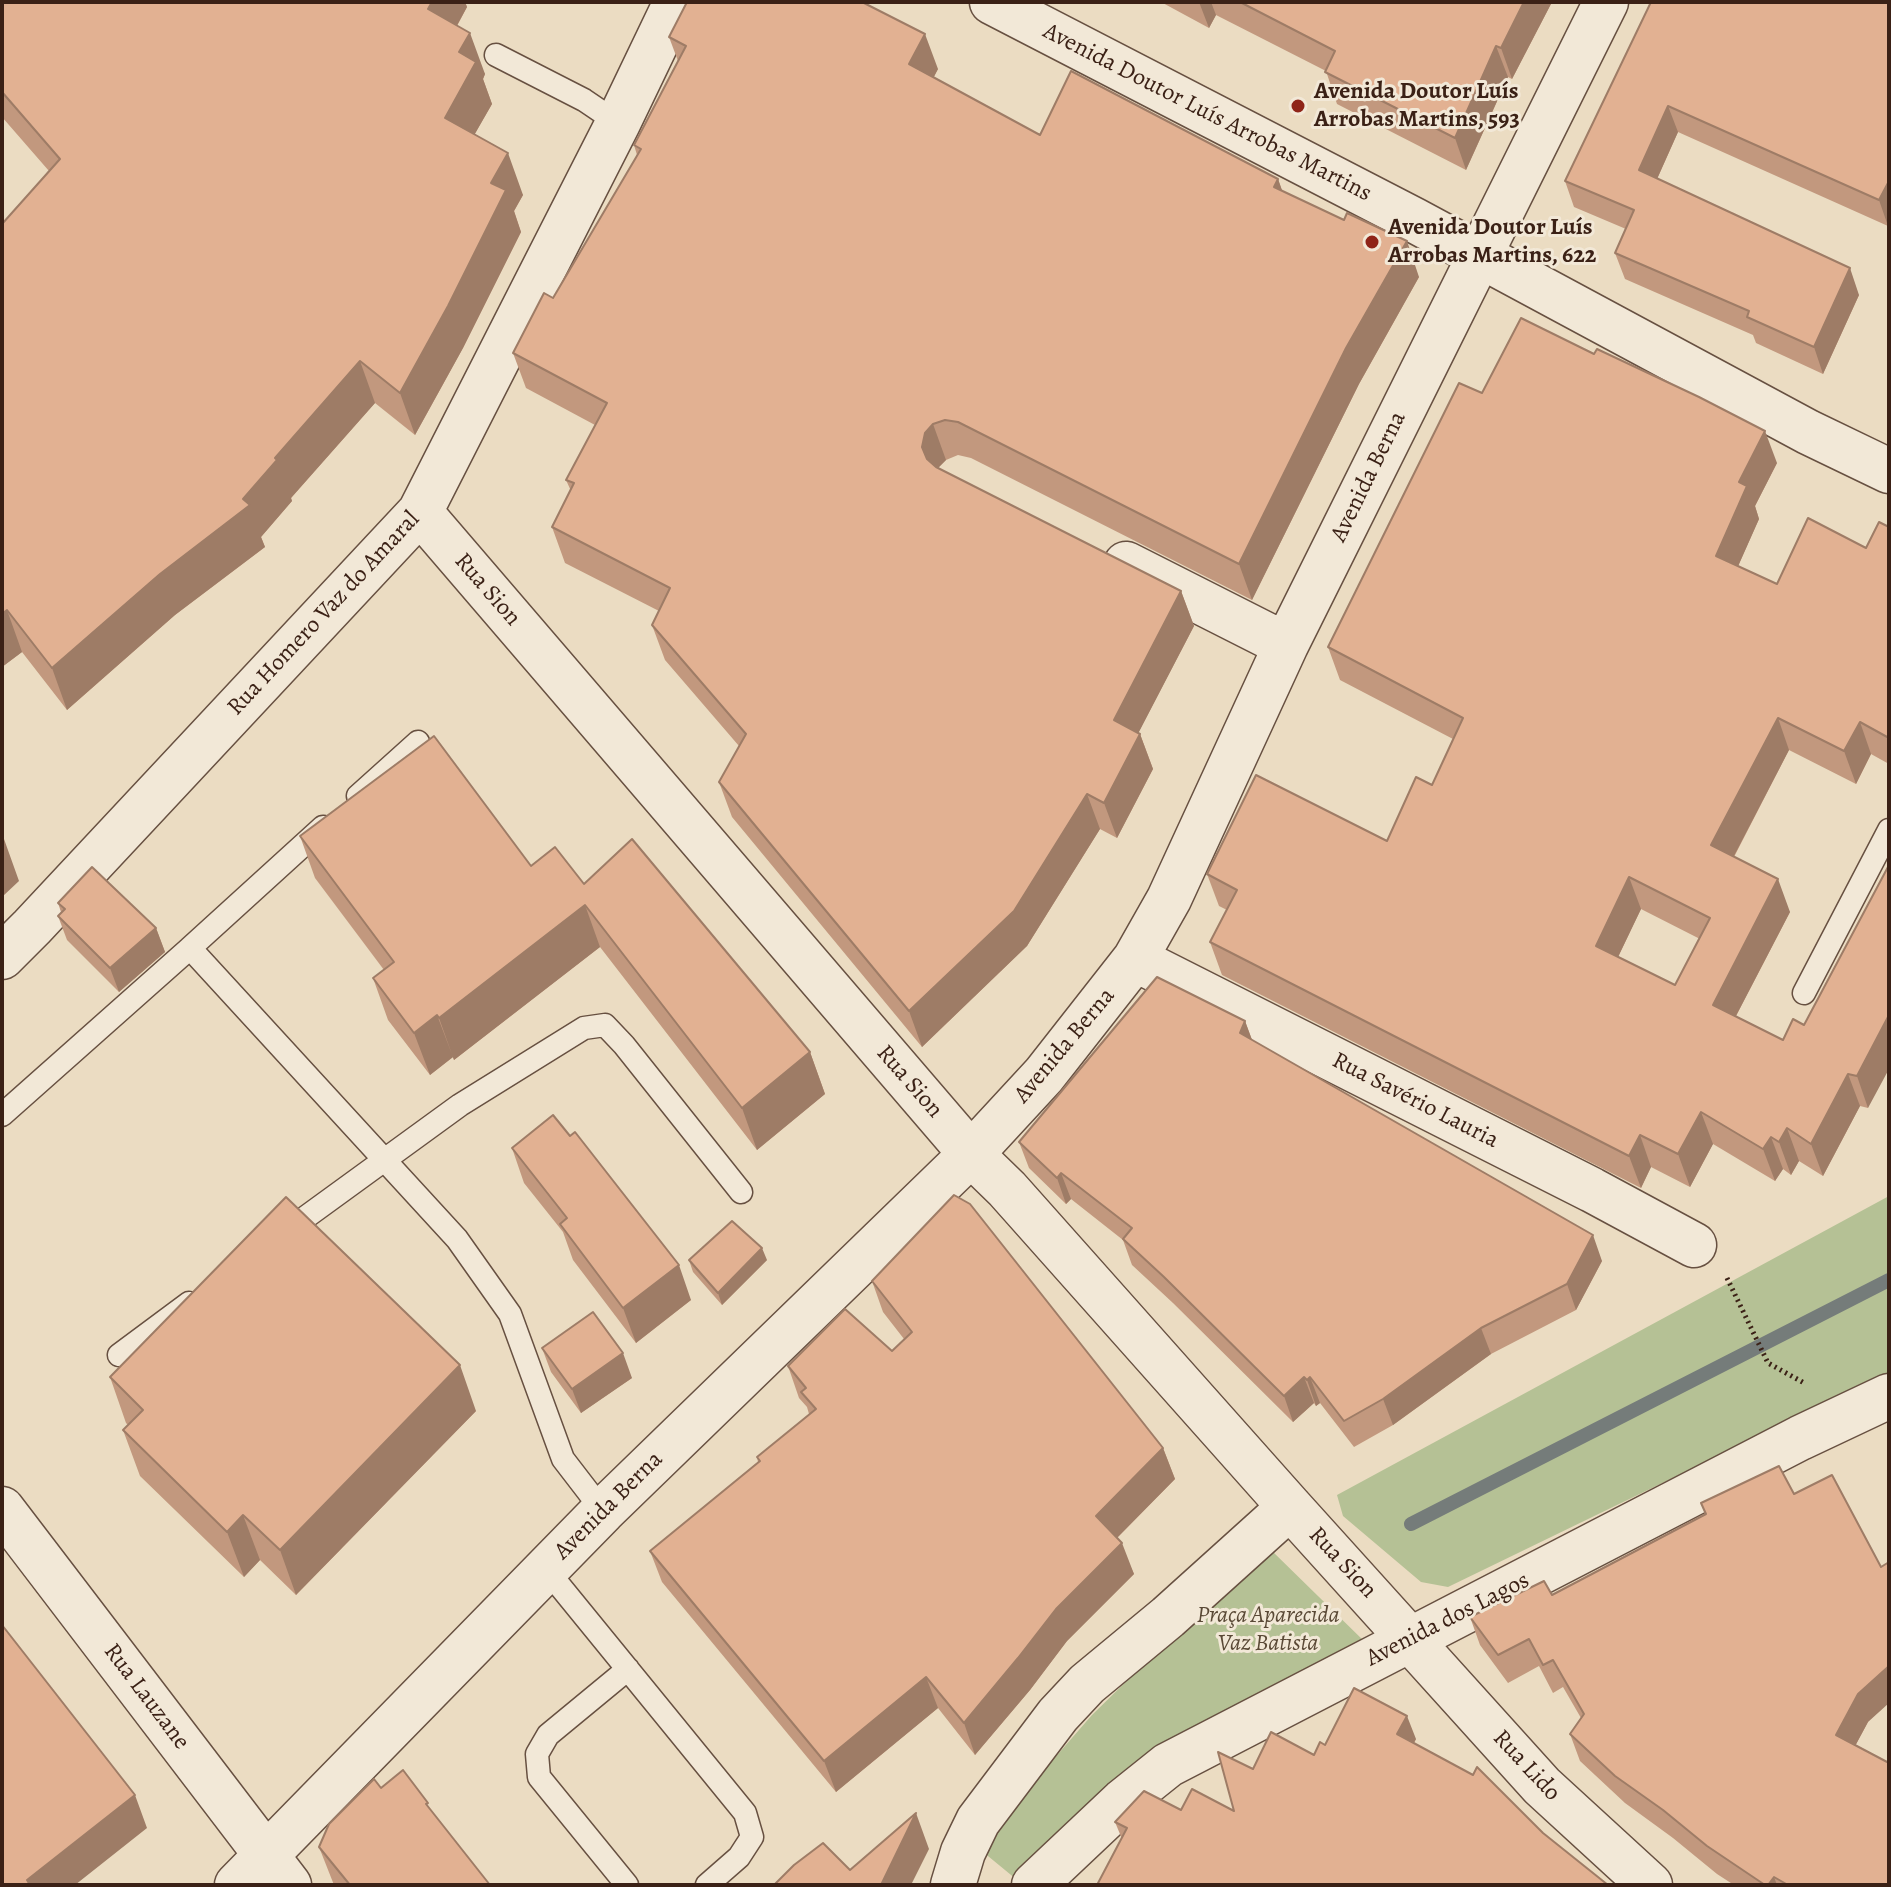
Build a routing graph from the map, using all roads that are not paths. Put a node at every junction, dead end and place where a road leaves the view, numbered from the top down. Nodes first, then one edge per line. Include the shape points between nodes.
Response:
1 (676, 2) edge
2 (992, 2) edge
3 (1606, 2) edge
4 (496, 55) dead end
5 (618, 123) junction
6 (1480, 254) junction
7 (1889, 471) edge
8 (420, 512) junction
9 (1087, 545) edge
10 (1286, 645) junction
11 (418, 742) dead end
12 (1889, 830) edge
13 (190, 948) junction
14 (2, 957) edge
15 (1135, 959) junction
16 (1804, 993) dead end
17 (2, 1115) edge
18 (971, 1154) junction
19 (383, 1159) junction
20 (741, 1192) dead end
21 (270, 1243) edge
22 (1694, 1245) dead end
23 (207, 1290) edge
24 (119, 1355) dead end
25 (1889, 1396) edge
26 (1290, 1507) junction
27 (2, 1509) edge
28 (603, 1511) junction
29 (546, 1569) junction
30 (1411, 1639) junction
31 (628, 1669) junction
32 (264, 1875) edge
33 (627, 1885) edge
34 (707, 1885) edge
35 (953, 1885) edge
36 (1034, 1885) edge
37 (1650, 1885) edge

1 - 5 street, Rua Homero Vaz do Amaral
2 - 6 street, Avenida Doutor Luís Arrobas Martins
3 - 6 street, Avenida Berna
4 - 5 lane
5 - 8 street, Rua Homero Vaz do Amaral
6 - 7 street, Avenida Doutor Luís Arrobas Martins
6 - 10 street, Avenida Berna
8 - 14 street, Rua Homero Vaz do Amaral
8 - 18 street, Rua Sion
9 - 10 street
10 - 15 street, Avenida Berna via 1169,899
11 - 13 lane
12 - 16 lane
13 - 17 lane
13 - 19 lane
15 - 18 street, Avenida Berna via 1044,1075
15 - 22 street, Rua Savério Lauria
18 - 26 street, Rua Sion
18 - 28 street, Avenida Berna
19 - 20 lane via 584,1028 605,1025
19 - 21 lane
19 - 28 lane via 457,1239 510,1314 563,1459
23 - 24 lane
25 - 30 street, Avenida dos Lagos
26 - 30 street, Rua Sion
26 - 35 street via 1058,1715 978,1821
27 - 32 street, Rua Lauzane
28 - 29 street, Avenida Berna
29 - 31 lane
29 - 32 street, Avenida Berna
30 - 36 street, Avenida dos Lagos via 1168,1765
30 - 37 street, Rua Lido via 1542,1786
31 - 33 lane via 548,1735 537,1754 539,1777
31 - 34 lane via 745,1813 752,1837 739,1857

